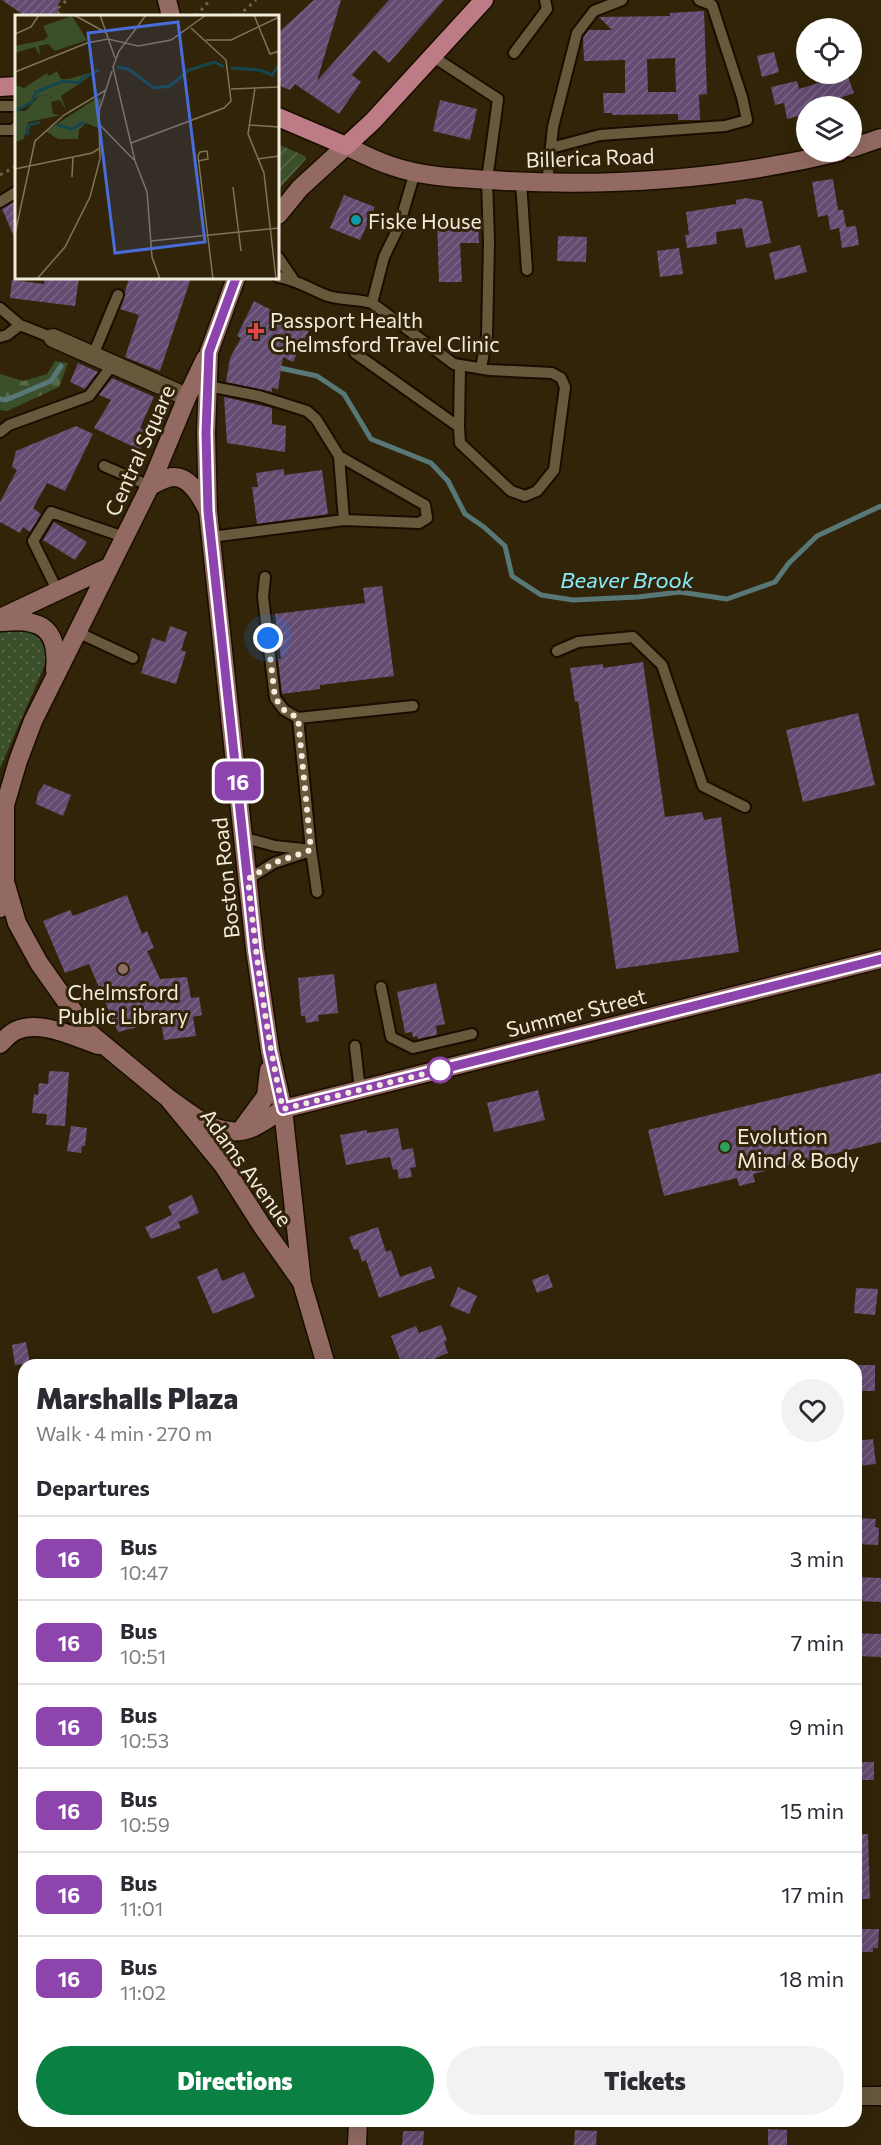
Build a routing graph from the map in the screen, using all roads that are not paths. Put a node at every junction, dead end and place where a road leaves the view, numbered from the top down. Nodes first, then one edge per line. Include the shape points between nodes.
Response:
1 (484, 0) edge
2 (545, 0) edge
3 (622, 0) edge
4 (699, 0) edge
5 (514, 52) dead end
6 (432, 56) junction
7 (15, 86) edge
8 (0, 87) edge
9 (279, 117) edge
10 (15, 128) edge
11 (0, 130) edge
12 (881, 138) edge
13 (862, 145) edge
14 (346, 146) junction
15 (551, 148) junction
16 (796, 162) edge
17 (415, 172) junction
18 (487, 180) junction
19 (521, 182) junction
20 (547, 184) junction
21 (15, 193) edge
22 (0, 201) edge
23 (279, 214) edge
24 (279, 258) edge
25 (527, 270) dead end
26 (279, 277) edge
27 (236, 279) edge
28 (293, 279) junction
29 (118, 296) dead end
30 (372, 303) junction
31 (0, 308) edge
32 (20, 325) junction
33 (0, 337) edge
34 (53, 338) joint
35 (209, 352) junction
36 (355, 353) dead end
37 (93, 355) junction
38 (113, 364) junction
39 (460, 365) junction
40 (482, 368) junction
41 (208, 387) junction
42 (187, 397) junction
43 (459, 427) junction
44 (0, 432) edge
45 (339, 456) junction
46 (104, 466) dead end
47 (150, 486) junction
48 (208, 511) junction
49 (344, 520) junction
50 (124, 537) junction
51 (211, 537) junction
52 (109, 567) junction
53 (265, 577) dead end
54 (58, 592) junction
55 (0, 620) edge
56 (77, 632) junction
57 (557, 651) dead end
58 (133, 657) dead end
59 (53, 681) junction
60 (413, 706) dead end
61 (298, 718) junction
62 (745, 807) dead end
63 (242, 837) junction
64 (311, 850) junction
65 (248, 879) junction
66 (5, 883) junction
67 (317, 892) dead end
68 (0, 908) edge
69 (881, 959) edge
70 (381, 987) dead end
71 (472, 1034) dead end
72 (0, 1044) edge
73 (355, 1046) dead end
74 (106, 1048) junction
75 (270, 1051) junction
76 (360, 1090) junction
77 (168, 1098) junction
78 (283, 1109) junction
79 (240, 1131) junction
80 (302, 1283) junction
81 (324, 1359) edge
82 (862, 2096) edge
83 (881, 2096) edge
84 (358, 2127) edge
85 (357, 2145) edge

1 - 6 main road
2 - 5 lane via 547,9
3 - 15 lane via 594,11 577,33
4 - 15 lane via 712,5 747,120 725,126 600,135
6 - 14 main road
6 - 18 lane via 498,99
7 - 8 main road
9 - 14 main road
10 - 11 lane
12 - 13 main road
14 - 17 main road, Billerica Road
14 - 23 main road via 300,188
15 - 20 lane
16 - 20 main road, Billerica Road via 626,181
17 - 18 main road, Billerica Road
17 - 30 lane
18 - 19 main road, Billerica Road
18 - 40 lane via 487,336
19 - 20 main road, Billerica Road
19 - 25 lane
21 - 22 lane
24 - 28 lane
26 - 28 lane
27 - 35 main road, Boston Road
28 - 30 lane via 330,297
29 - 37 lane
30 - 39 lane
31 - 32 lane
32 - 33 lane
32 - 34 lane
34 - 37 street
35 - 41 main road, Boston Road
35 - 42 main road, Central Square
36 - 43 lane
37 - 38 street
38 - 42 street
38 - 44 lane via 89,396 9,425
39 - 40 lane
39 - 43 lane
40 - 43 lane via 552,373 561,378 565,387 554,470 537,491 525,496 511,491 460,443
41 - 45 lane via 259,396 307,411
41 - 48 main road, Boston Road
42 - 47 main road, Central Square
45 - 49 lane
45 - 49 lane via 427,510 427,518 419,523
46 - 47 lane
47 - 48 main road via 178,477 200,494
47 - 50 main road, Central Square
48 - 51 main road, Boston Road
49 - 51 lane
50 - 52 main road, Central Square
50 - 54 lane via 51,512 33,540
51 - 63 main road, Boston Road
52 - 54 main road
52 - 56 main road, Central Square
53 - 61 lane via 263,597 275,698 284,710
54 - 55 main road
55 - 59 main road via 29,621 45,630 55,644
56 - 58 lane
56 - 59 main road, Central Square
57 - 62 lane via 578,642 633,637 662,664 703,786
59 - 66 main road, Central Square via 29,731 5,805
60 - 61 lane
61 - 64 lane
63 - 64 lane
63 - 65 main road, Boston Road
64 - 65 lane via 274,863
64 - 67 lane
65 - 75 main road, Boston Road
66 - 68 main road
66 - 74 main road, Adams Avenue via 17,923 39,963 87,1031
69 - 76 main road, Summer Street
70 - 71 lane via 392,1037 413,1048
72 - 74 main road via 14,1031 35,1027
73 - 76 lane
74 - 77 main road, Adams Avenue
75 - 78 main road, Boston Road
75 - 79 main road via 267,1096
76 - 78 main road, Summer Street
77 - 79 main road via 209,1126 226,1132
77 - 80 main road, Adams Avenue via 223,1165
78 - 79 main road, Summer Street
78 - 80 main road, Boston Road
80 - 81 main road, Boston Road
82 - 83 street
84 - 85 main road

